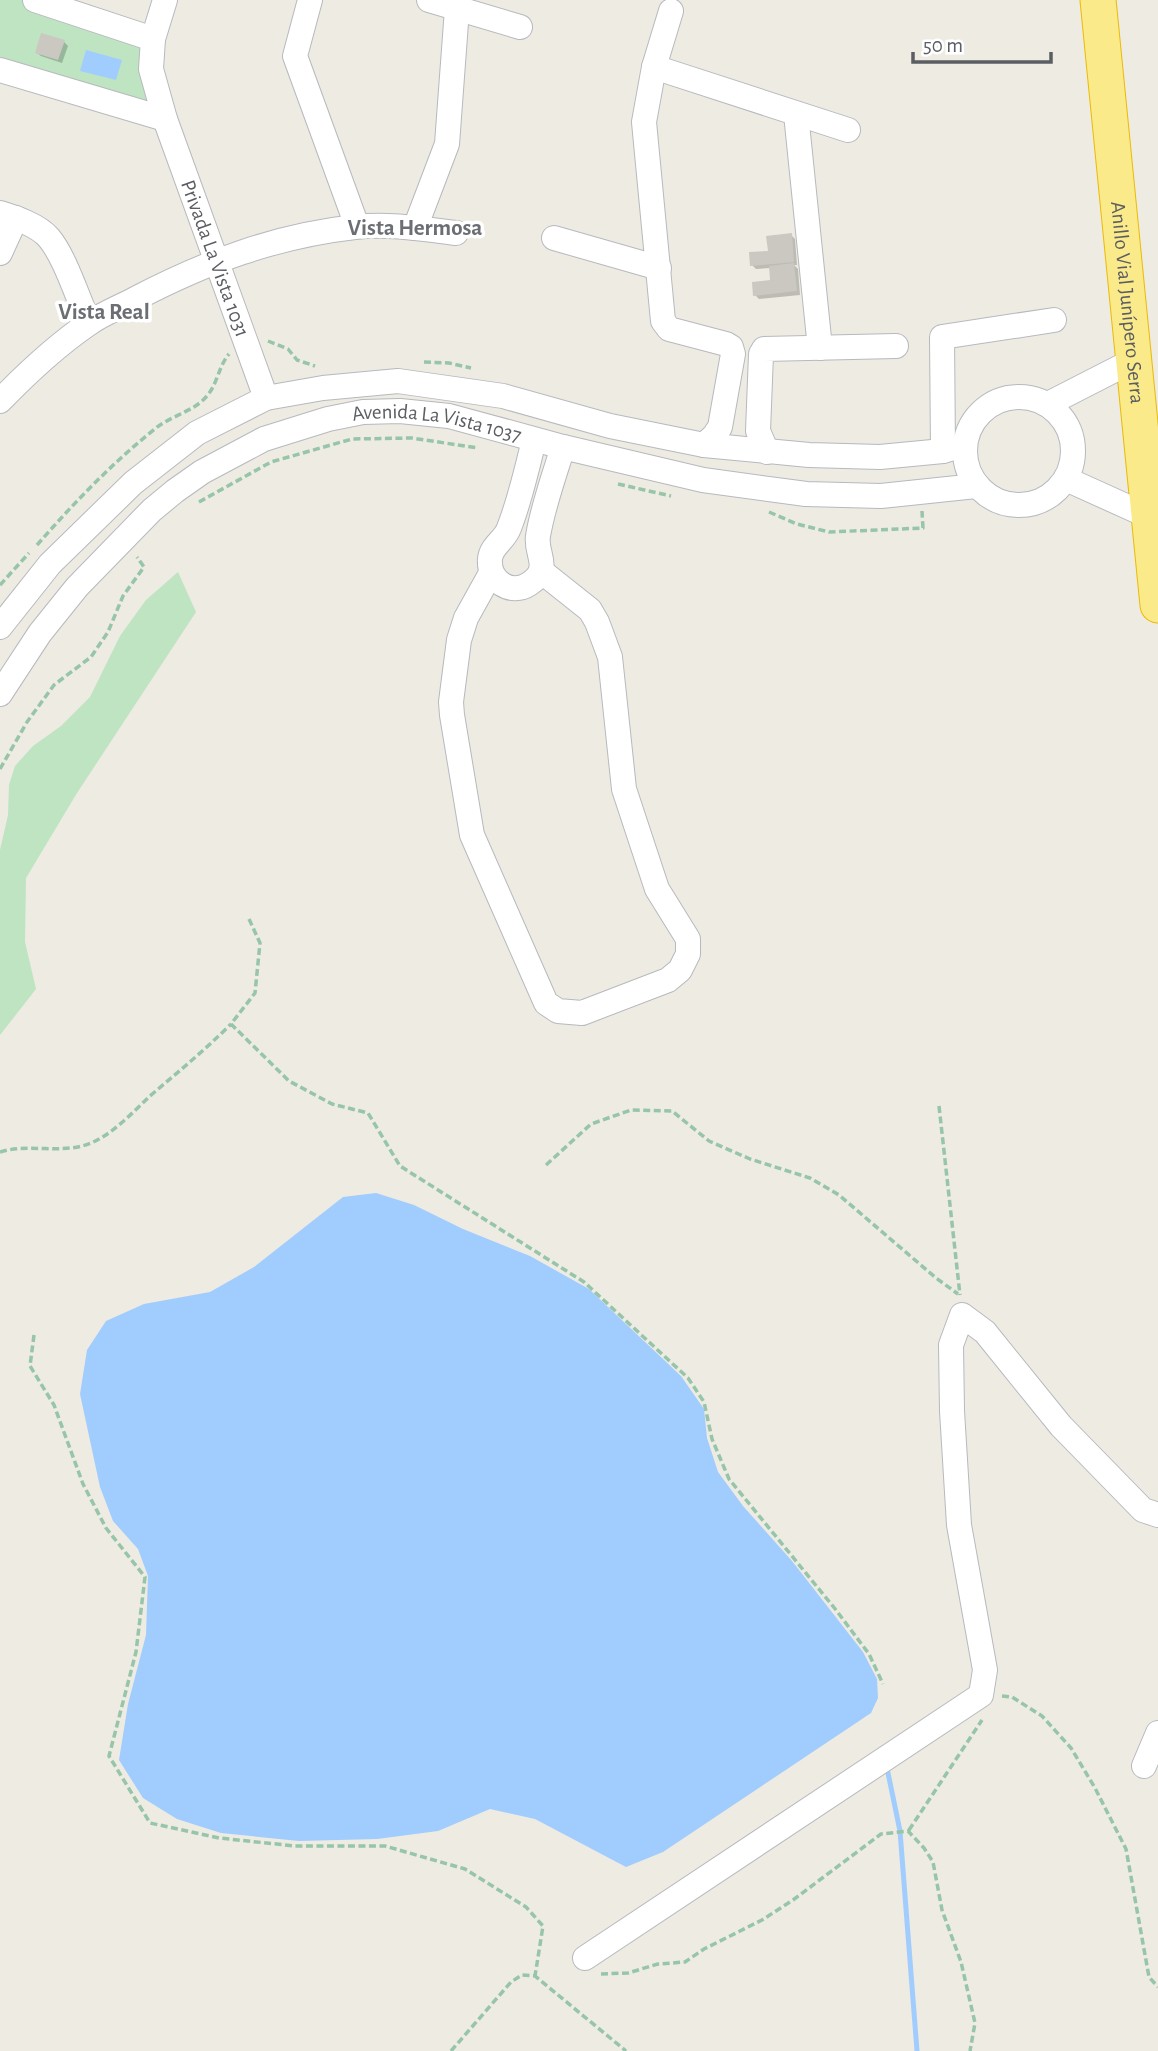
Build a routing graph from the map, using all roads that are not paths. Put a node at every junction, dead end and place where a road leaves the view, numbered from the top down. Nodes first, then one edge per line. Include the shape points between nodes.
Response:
1 (35, 0) edge
2 (165, 0) edge
3 (310, 0) edge
4 (429, 0) edge
5 (1098, 0) edge
6 (457, 9) junction
7 (671, 11) dead end
8 (520, 27) dead end
9 (153, 38) junction
10 (654, 67) junction
11 (0, 69) edge
12 (796, 114) junction
13 (164, 119) junction
14 (848, 130) dead end
15 (8, 215) edge
16 (357, 226) junction
17 (415, 228) junction
18 (456, 233) dead end
19 (554, 238) dead end
20 (0, 253) edge
21 (216, 260) junction
22 (659, 268) junction
23 (1054, 320) dead end
24 (89, 323) junction
25 (896, 346) dead end
26 (820, 348) junction
27 (1134, 360) junction
28 (12, 375) edge
29 (266, 398) junction
30 (0, 401) edge
31 (1048, 404) junction
32 (534, 440) junction
33 (704, 445) junction
34 (563, 447) junction
35 (954, 448) junction
36 (767, 452) junction
37 (880, 457) junction
38 (1066, 479) junction
39 (976, 486) junction
40 (881, 496) junction
41 (1148, 516) junction
42 (541, 571) junction
43 (491, 573) junction
44 (1158, 605) edge
45 (0, 627) edge
46 (0, 694) edge
47 (1158, 1515) edge
48 (1158, 1733) edge
49 (1144, 1766) dead end
50 (587, 1957) road end

1 - 9 street
2 - 9 street, Privada La Vista 1031
3 - 16 street via 295,56
4 - 6 street
5 - 27 highway, Anillo Vial Junípero Serra
6 - 8 street
6 - 17 street via 447,144
7 - 10 street
9 - 13 street, Privada La Vista 1031 via 151,69
10 - 12 street
10 - 22 street via 644,122
11 - 13 street
12 - 14 street
12 - 26 street
13 - 21 street, Privada La Vista 1031
15 - 20 street
15 - 24 street via 47,236
16 - 17 street
16 - 21 street via 267,243
17 - 18 street
19 - 22 street
21 - 24 street
21 - 29 street, Privada La Vista 1031
22 - 33 street via 664,326 731,347 733,354 720,427
23 - 35 street via 942,337
24 - 28 street
25 - 26 street
26 - 36 street via 764,349 758,432
27 - 31 street
27 - 41 highway, Anillo Vial Junípero Serra
28 - 30 street
29 - 33 street, Avenida La Vista 1037 via 398,381 503,397
29 - 45 street, Avenida La Vista 1037 via 197,433 132,483 50,564
31 - 35 street via 1027,397 1006,398 986,408
31 - 38 street via 1063,419 1072,438 1073,459
32 - 34 street, Avenida La Vista 1037
32 - 43 street via 508,530 490,558
32 - 46 street, Avenida La Vista 1037 via 449,416 400,411 351,414 264,439 202,472 152,510 77,587
33 - 36 street, Avenida La Vista 1037
34 - 40 street, Avenida La Vista 1037 via 703,480 806,494
34 - 42 street via 538,538
35 - 37 street, Avenida La Vista 1037
35 - 39 street
36 - 37 street, Avenida La Vista 1037
37 - 40 street
38 - 39 street via 1052,495 1033,504 1012,506 992,499
38 - 41 street
39 - 40 street, Avenida La Vista 1037
41 - 44 highway, Anillo Vial Junípero Serra
42 - 43 street via 522,588 499,583
42 - 43 street via 590,610 597,622 611,664 624,789 657,889 688,939 688,954 668,980 582,1013 558,1011 546,1003 472,835 451,702 459,640
47 - 50 street via 1143,1510 1060,1426 961,1305 951,1345 952,1411 958,1525 985,1670 981,1695
48 - 49 street

